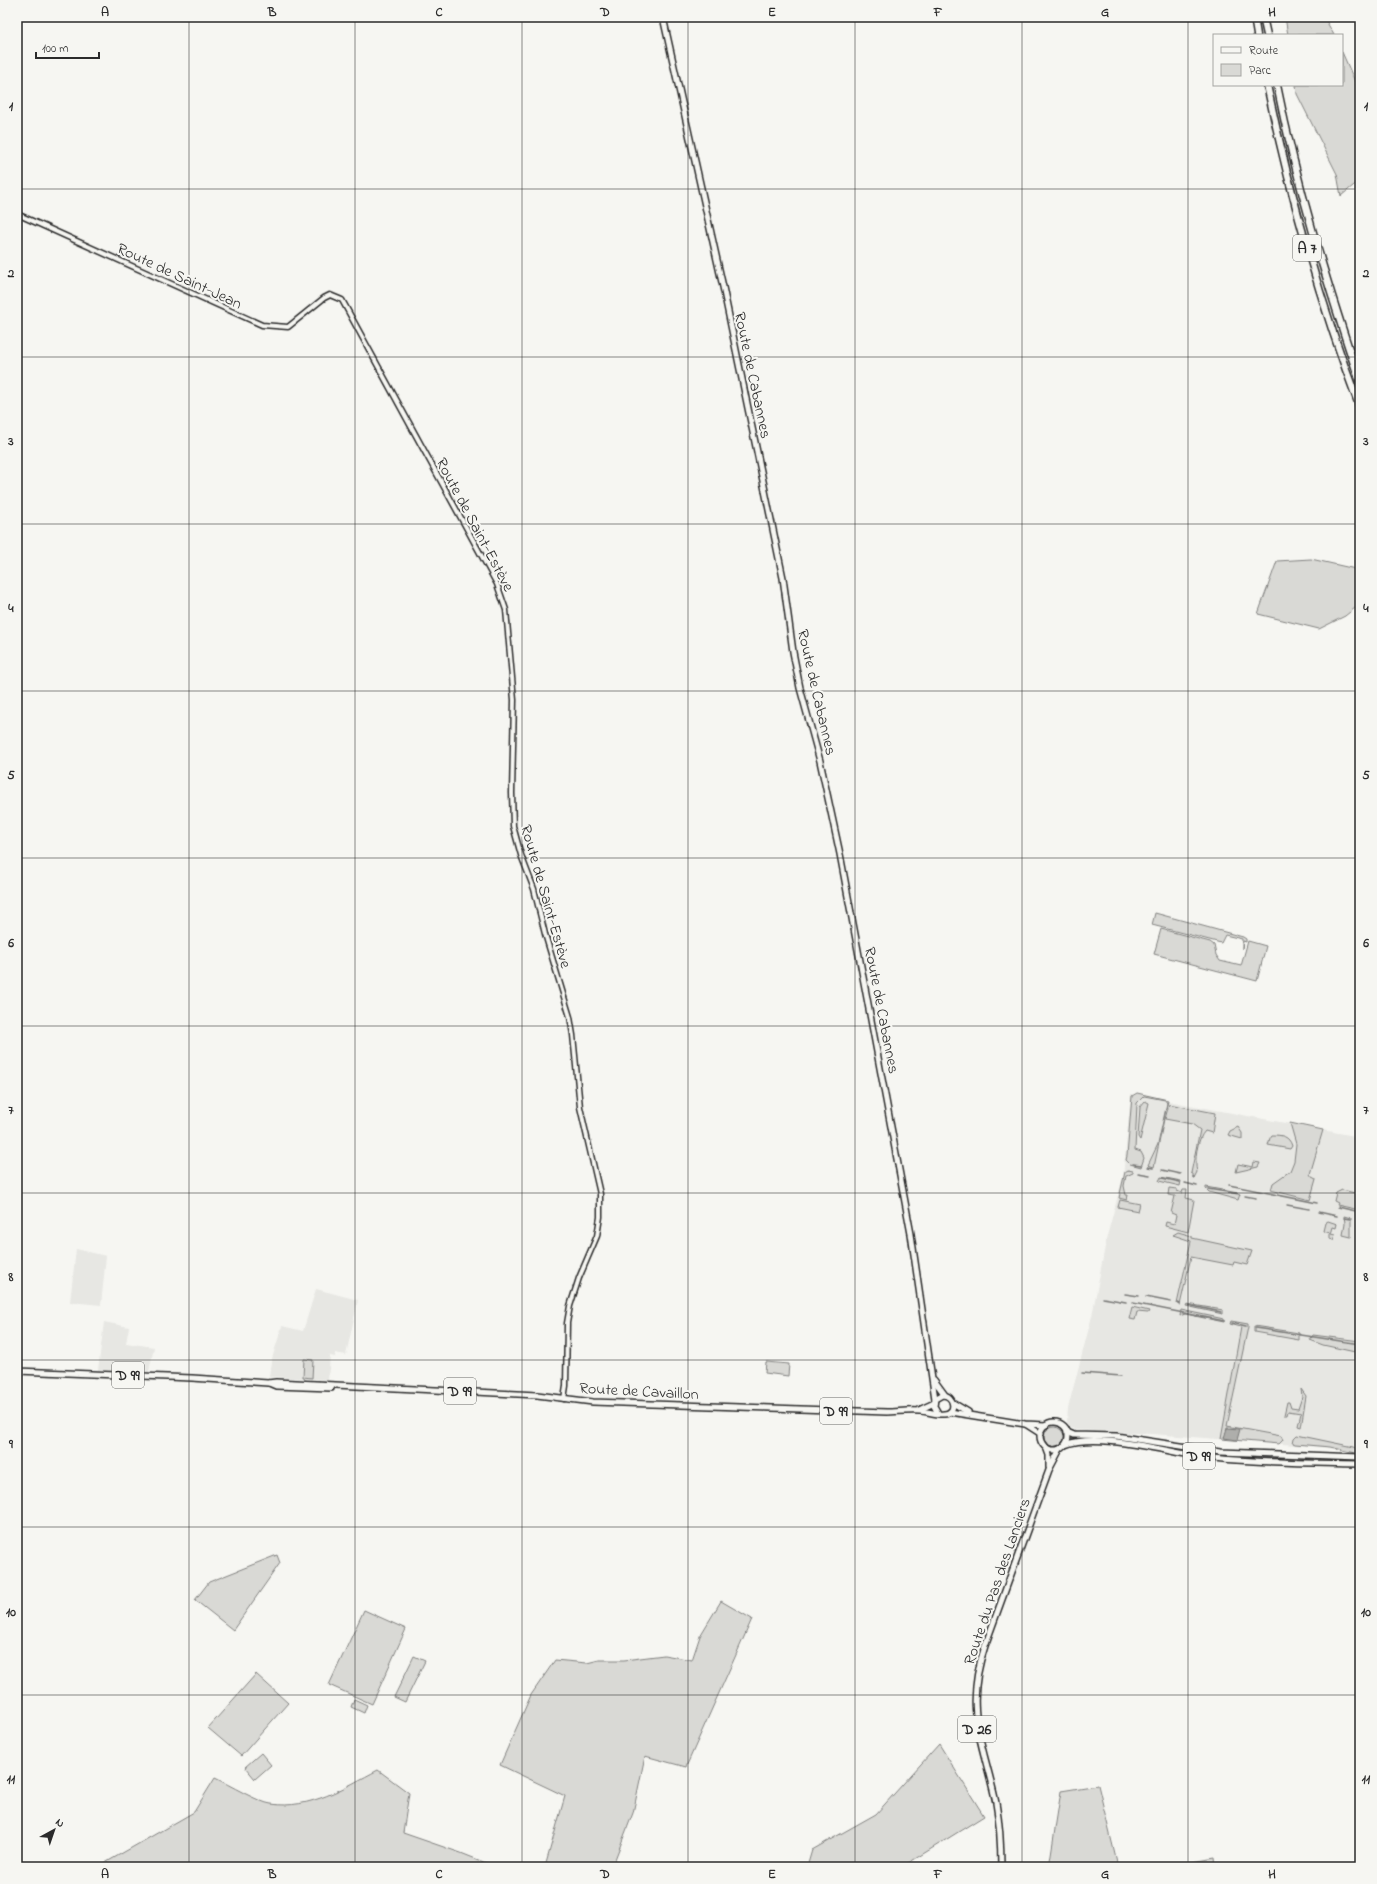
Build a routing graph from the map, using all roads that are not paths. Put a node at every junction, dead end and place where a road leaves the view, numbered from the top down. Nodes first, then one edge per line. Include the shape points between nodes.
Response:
1 (663, 17) edge
2 (1254, 17) edge
3 (1264, 17) edge
4 (1257, 34) edge
5 (1267, 34) edge
6 (1267, 86) edge
7 (1277, 86) edge
8 (17, 214) edge
9 (330, 295) joint
10 (1348, 345) junction
11 (1360, 371) edge
12 (1360, 382) edge
13 (1360, 408) edge
14 (17, 1371) edge
15 (931, 1376) junction
16 (945, 1395) junction
17 (564, 1399) junction
18 (934, 1401) junction
19 (953, 1402) junction
20 (918, 1411) junction
21 (950, 1412) junction
22 (938, 1413) junction
23 (972, 1415) junction
24 (1025, 1424) junction
25 (1046, 1425) junction
26 (1067, 1432) junction
27 (1041, 1434) junction
28 (1065, 1445) junction
29 (1046, 1447) junction
30 (1060, 1449) junction
31 (1360, 1457) edge
32 (1360, 1464) edge
33 (1049, 1470) junction
34 (1001, 1867) edge

1 - 15 main road, Route de Cabannes via 723,287 781,570 800,688 820,761 840,854 911,1234
2 - 4 highway
3 - 5 highway
6 - 13 highway, A 7 via 1292,196
7 - 10 highway, A 7 via 1303,200
8 - 9 street, Route de Saint-Jean via 262,325 288,327
9 - 17 street, Route de Saint-Estève via 342,300 349,311 488,568 506,610 514,700 513,826 534,889 570,1017 580,1107 600,1194 597,1236 577,1284 567,1323
10 - 11 highway
10 - 12 highway, A 7
14 - 17 main road, Route de Cavaillon / D 99 via 192,1378 268,1383 276,1386 533,1395
15 - 16 main road, Route de Cabannes
15 - 18 main road, Route de Cabannes
16 - 18 main road
16 - 19 main road
17 - 20 main road, Route de Cavaillon / D 99 via 726,1407
18 - 20 main road, Route de Cavaillon / D 99
18 - 22 main road via 934,1408
19 - 21 main road
19 - 23 main road
20 - 22 main road, Route de Cavaillon / D 99
21 - 22 main road
21 - 23 main road
23 - 24 main road
24 - 25 main road
24 - 27 main road
25 - 26 main road via 1060,1424
25 - 27 main road
26 - 28 main road via 1068,1439
26 - 31 main road, D 99 via 1074,1435 1116,1436 1220,1452
27 - 29 main road
28 - 30 main road
28 - 32 main road, D 99 via 1095,1440 1213,1458
29 - 30 main road via 1051,1450
29 - 33 main road, Route du Pas des Lanciers / D 26
30 - 33 main road, Route du Pas des Lanciers / D 26
33 - 34 main road, Route du Pas des Lanciers / D 26 via 983,1652 976,1684 976,1720 998,1814

